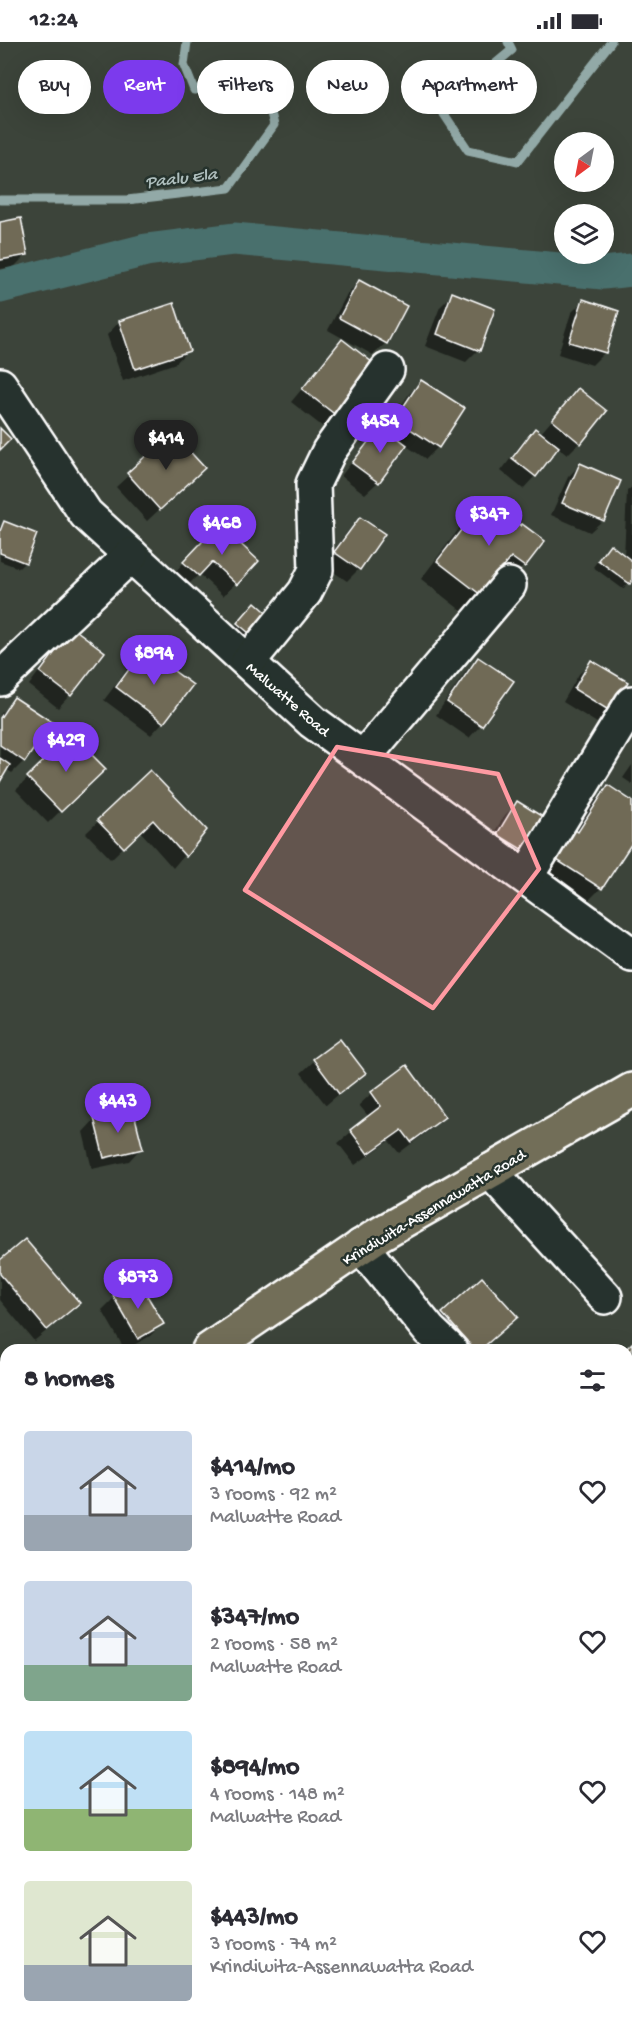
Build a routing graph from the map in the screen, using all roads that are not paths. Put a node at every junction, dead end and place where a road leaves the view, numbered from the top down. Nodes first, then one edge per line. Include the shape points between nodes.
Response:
1 (387, 370) dead end
2 (0, 385) edge
3 (130, 555) junction
4 (509, 585) dead end
5 (248, 662) junction
6 (0, 679) edge
7 (632, 703) edge
8 (363, 758) junction
9 (526, 877) junction
10 (632, 955) edge
11 (632, 1090) edge
12 (490, 1171) junction
13 (362, 1246) junction
14 (605, 1297) dead end
15 (218, 1344) edge
16 (444, 1344) edge

1 - 5 street via 329,451 313,484 316,570 305,592
2 - 3 street, Malwatte Road via 86,514
3 - 5 street, Malwatte Road
3 - 6 street
4 - 8 street
5 - 8 street, Malwatte Road via 313,722
7 - 9 street
8 - 9 street, Malwatte Road
9 - 10 street, Malwatte Road
11 - 12 main road, Krindiwita-Assennawatta Road
12 - 13 main road, Krindiwita-Assennawatta Road
12 - 14 street
13 - 15 main road, Krindiwita-Assennawatta Road
13 - 16 street

